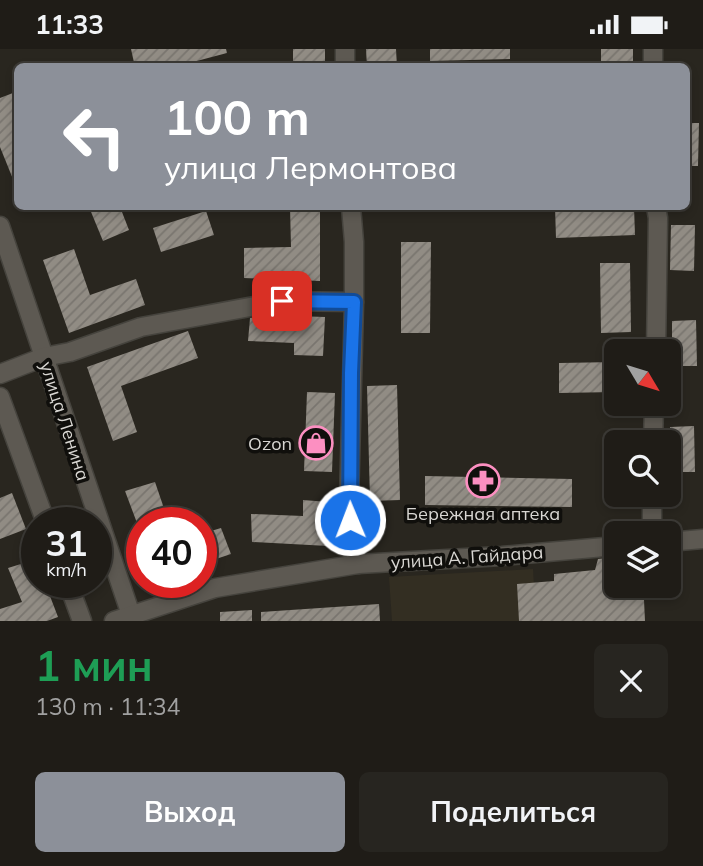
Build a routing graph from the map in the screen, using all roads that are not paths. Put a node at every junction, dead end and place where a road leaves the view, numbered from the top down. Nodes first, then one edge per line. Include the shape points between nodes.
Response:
1 (351, 210) edge
2 (657, 210) edge
3 (0, 226) edge
4 (354, 302) junction
5 (656, 339) edge
6 (44, 357) junction
7 (0, 374) edge
8 (0, 397) edge
9 (40, 507) edge
10 (703, 539) edge
11 (681, 541) edge
12 (604, 547) edge
13 (358, 564) junction
14 (74, 598) edge
15 (123, 618) edge
16 (82, 621) edge

1 - 4 street
2 - 5 street
3 - 6 street, улица Ленина
4 - 6 street via 257,305 141,327
4 - 13 street via 349,501
6 - 7 street
6 - 15 street, улица Ленина
8 - 9 street
10 - 11 street
12 - 13 street, улица А. Гайдара
13 - 15 street, улица А. Гайдара via 215,588
14 - 16 street

